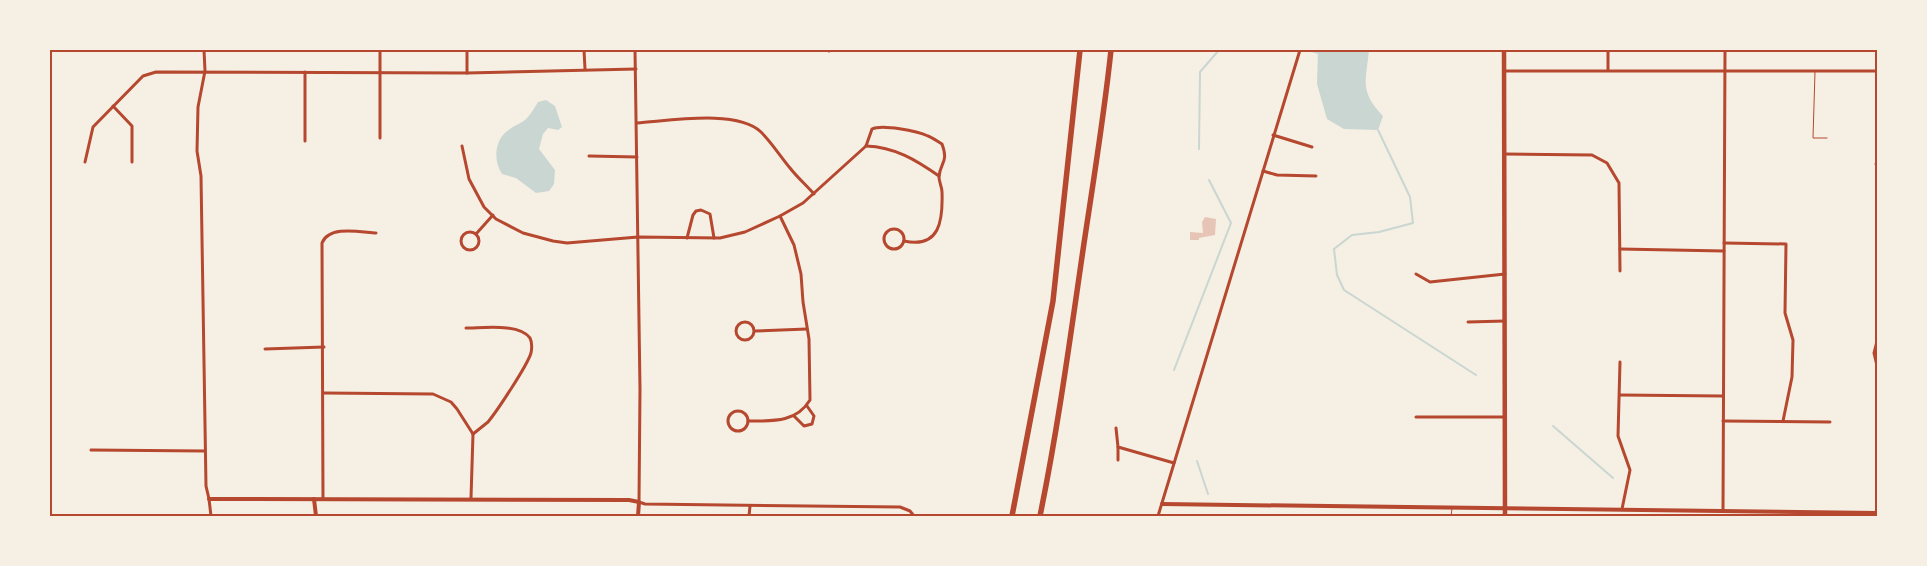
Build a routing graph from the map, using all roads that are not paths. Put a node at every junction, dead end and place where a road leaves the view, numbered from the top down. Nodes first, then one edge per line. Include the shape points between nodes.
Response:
1 (204, 50) edge
2 (380, 50) edge
3 (468, 50) edge
4 (584, 50) edge
5 (636, 50) edge
6 (1080, 50) edge
7 (1111, 50) edge
8 (1300, 50) edge
9 (1504, 50) edge
10 (1608, 50) edge
11 (1725, 50) edge
12 (636, 69) junction
13 (585, 70) junction
14 (1608, 70) junction
15 (1725, 70) junction
16 (205, 71) junction
17 (1504, 71) junction
18 (1815, 71) junction
19 (1877, 71) edge
20 (305, 72) junction
21 (380, 72) junction
22 (467, 73) junction
23 (114, 106) junction
24 (636, 123) junction
25 (1273, 135) junction
26 (380, 138) dead end
27 (1827, 138) dead end
28 (305, 141) dead end
29 (462, 146) dead end
30 (866, 146) junction
31 (1312, 147) dead end
32 (1504, 154) junction
33 (589, 156) dead end
34 (637, 157) junction
35 (85, 162) dead end
36 (132, 162) dead end
37 (1262, 171) junction
38 (939, 176) junction
39 (1316, 176) dead end
40 (814, 194) junction
41 (492, 215) junction
42 (780, 216) junction
43 (376, 233) dead end
44 (476, 234) junction
45 (638, 237) junction
46 (687, 238) junction
47 (714, 238) junction
48 (904, 241) junction
49 (1724, 242) junction
50 (1620, 249) junction
51 (1724, 251) junction
52 (1620, 271) dead end
53 (1416, 274) dead end
54 (1504, 274) junction
55 (1505, 321) junction
56 (1468, 322) dead end
57 (466, 328) dead end
58 (808, 329) junction
59 (755, 331) junction
60 (1877, 341) edge
61 (324, 348) junction
62 (265, 349) dead end
63 (1620, 362) dead end
64 (1877, 366) edge
65 (324, 393) junction
66 (1620, 395) junction
67 (1722, 396) junction
68 (807, 406) junction
69 (794, 416) junction
70 (1416, 417) dead end
71 (1505, 417) junction
72 (748, 421) junction
73 (1723, 421) junction
74 (1783, 421) junction
75 (1830, 422) dead end
76 (1116, 428) dead end
77 (473, 434) junction
78 (1118, 447) junction
79 (91, 450) dead end
80 (205, 451) junction
81 (1118, 460) dead end
82 (1174, 463) junction
83 (471, 498) junction
84 (209, 499) junction
85 (314, 499) junction
86 (323, 499) junction
87 (639, 502) junction
88 (1162, 504) junction
89 (750, 506) junction
90 (1452, 508) junction
91 (1505, 508) junction
92 (1622, 509) junction
93 (1723, 510) junction
94 (1877, 513) edge
95 (913, 515) edge
96 (210, 516) edge
97 (316, 516) edge
98 (638, 516) edge
99 (749, 516) edge
100 (1012, 516) edge
101 (1040, 516) edge
102 (1158, 516) edge
103 (1451, 516) edge
104 (1505, 516) edge

1 - 16 street
2 - 21 street
3 - 22 street
4 - 13 street
5 - 12 street
6 - 100 highway via 1053,301
7 - 101 highway via 1078,290
8 - 25 street
9 - 17 main road
10 - 14 street
11 - 15 street
12 - 13 street
12 - 24 street
13 - 22 street
14 - 15 street
14 - 17 street
15 - 18 street
15 - 49 street
16 - 20 street
16 - 23 street via 143,76
16 - 80 street via 199,101 197,151 201,176
17 - 32 main road
18 - 19 street
18 - 27 lane via 1814,138
20 - 21 street
20 - 28 street
21 - 22 street
21 - 26 street
23 - 35 street via 93,127
23 - 36 street via 132,126
24 - 34 street
24 - 40 street via 720,118 750,124 760,131
25 - 31 street
25 - 37 street
29 - 41 street via 468,179
30 - 38 street via 884,146
30 - 38 street via 872,128 880,126 927,135 942,144 945,152
30 - 40 street
32 - 50 street via 1592,155 1607,163 1619,183
32 - 54 main road
33 - 34 street
34 - 45 street
37 - 39 street via 1277,175
37 - 82 street
38 - 48 street via 942,201 938,230 925,242
40 - 42 street
41 - 44 street
41 - 45 street via 523,233 552,241 567,243
42 - 47 street via 734,236
42 - 58 street via 798,258
43 - 61 street via 333,232 322,243
44 - 44 street via 467,233 463,237 462,242 467,249 477,245
45 - 46 street
45 - 87 street
46 - 47 street
46 - 47 street via 693,215 702,210 710,214
48 - 48 street via 902,233 897,230 888,232 885,237 885,243 892,249 901,247
49 - 51 street
49 - 74 street via 1786,244 1785,313 1793,340 1792,377
50 - 51 street
50 - 52 street
51 - 67 street
53 - 54 street via 1430,282
54 - 55 main road
55 - 56 street
55 - 71 main road
57 - 77 street via 512,329 530,338 532,344 522,369 488,421
58 - 59 street
58 - 68 street via 810,400
59 - 59 street via 747,322 741,323 736,331 744,340 750,339
60 - 64 street via 1874,354
61 - 62 street
61 - 65 street
63 - 66 street
65 - 77 street via 433,394 458,408
65 - 86 street
66 - 67 street
66 - 92 street via 1618,436 1630,470
67 - 73 street
68 - 69 street
68 - 69 street via 814,416 812,424 804,426
69 - 72 street via 781,421
70 - 71 street
71 - 91 main road
72 - 72 street via 744,412 738,410 729,415 727,421 729,427 738,431 746,427
73 - 74 street
73 - 93 street
74 - 75 street
76 - 78 street
77 - 83 street
78 - 81 street
78 - 82 street
79 - 80 street
80 - 84 street
82 - 88 street
83 - 86 street
83 - 87 street
84 - 85 street
84 - 96 street
85 - 86 street
85 - 97 street
87 - 89 street
87 - 98 street
88 - 90 street
88 - 102 street
89 - 95 street via 900,507
89 - 99 street
90 - 91 street
90 - 103 lane
91 - 92 street
91 - 104 main road
92 - 93 street
93 - 94 street

